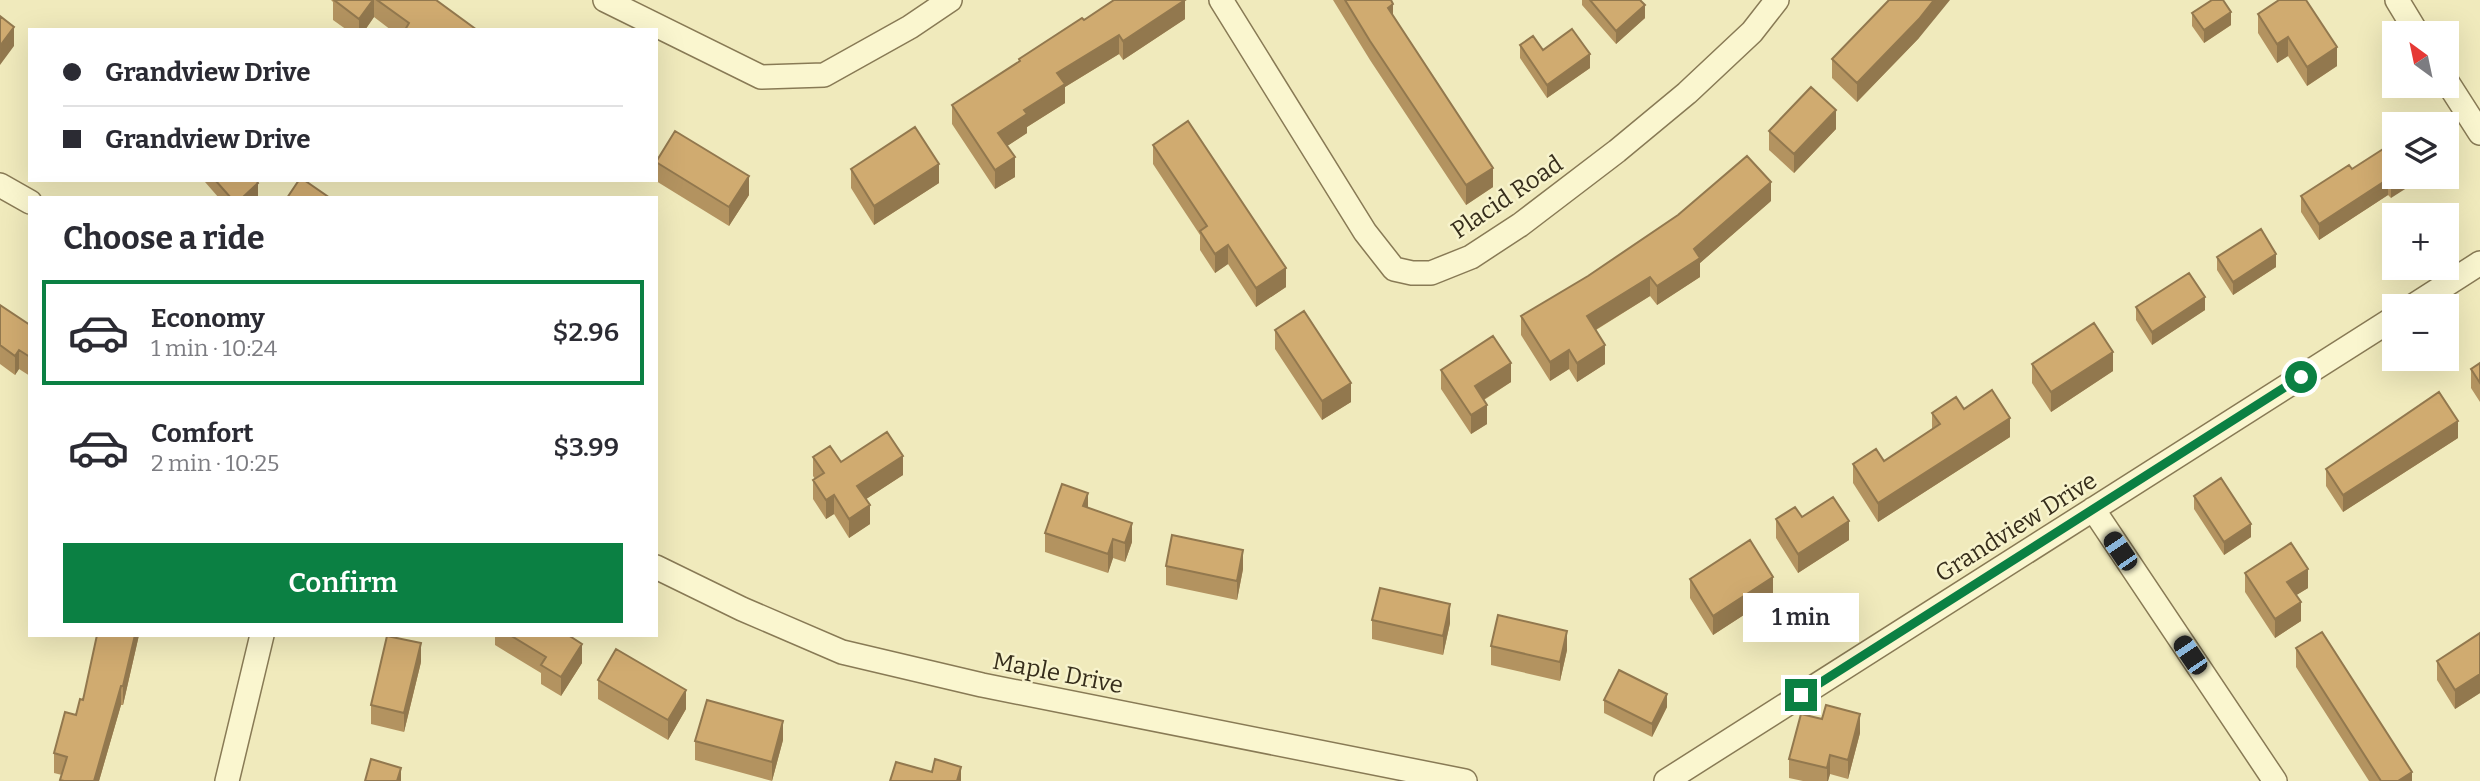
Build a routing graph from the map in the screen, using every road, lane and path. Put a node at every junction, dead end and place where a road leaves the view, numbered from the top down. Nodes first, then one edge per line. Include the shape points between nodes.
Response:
1 (605, 0) edge
2 (950, 0) edge
3 (1221, 0) edge
4 (1777, 0) edge
5 (2397, 0) edge
6 (2410, 21) edge
7 (2458, 98) edge
8 (2480, 133) edge
9 (0, 185) edge
10 (28, 201) edge
11 (2480, 263) edge
12 (2432, 294) edge
13 (2382, 326) edge
14 (2093, 509) junction
15 (658, 568) edge
16 (262, 637) edge
17 (227, 781) edge
18 (1465, 781) edge
19 (1666, 781) edge
20 (2275, 781) edge

1 - 2 street via 761,77 824,75
3 - 4 street, Placid Road via 1365,232 1394,268 1431,274 1471,257 1618,151 1752,32
5 - 6 street
7 - 8 street
9 - 10 street
11 - 12 street
13 - 14 street, Grandview Drive
14 - 19 street, Grandview Drive
14 - 20 street
15 - 18 street, Maple Drive via 842,652 982,685
16 - 17 street

